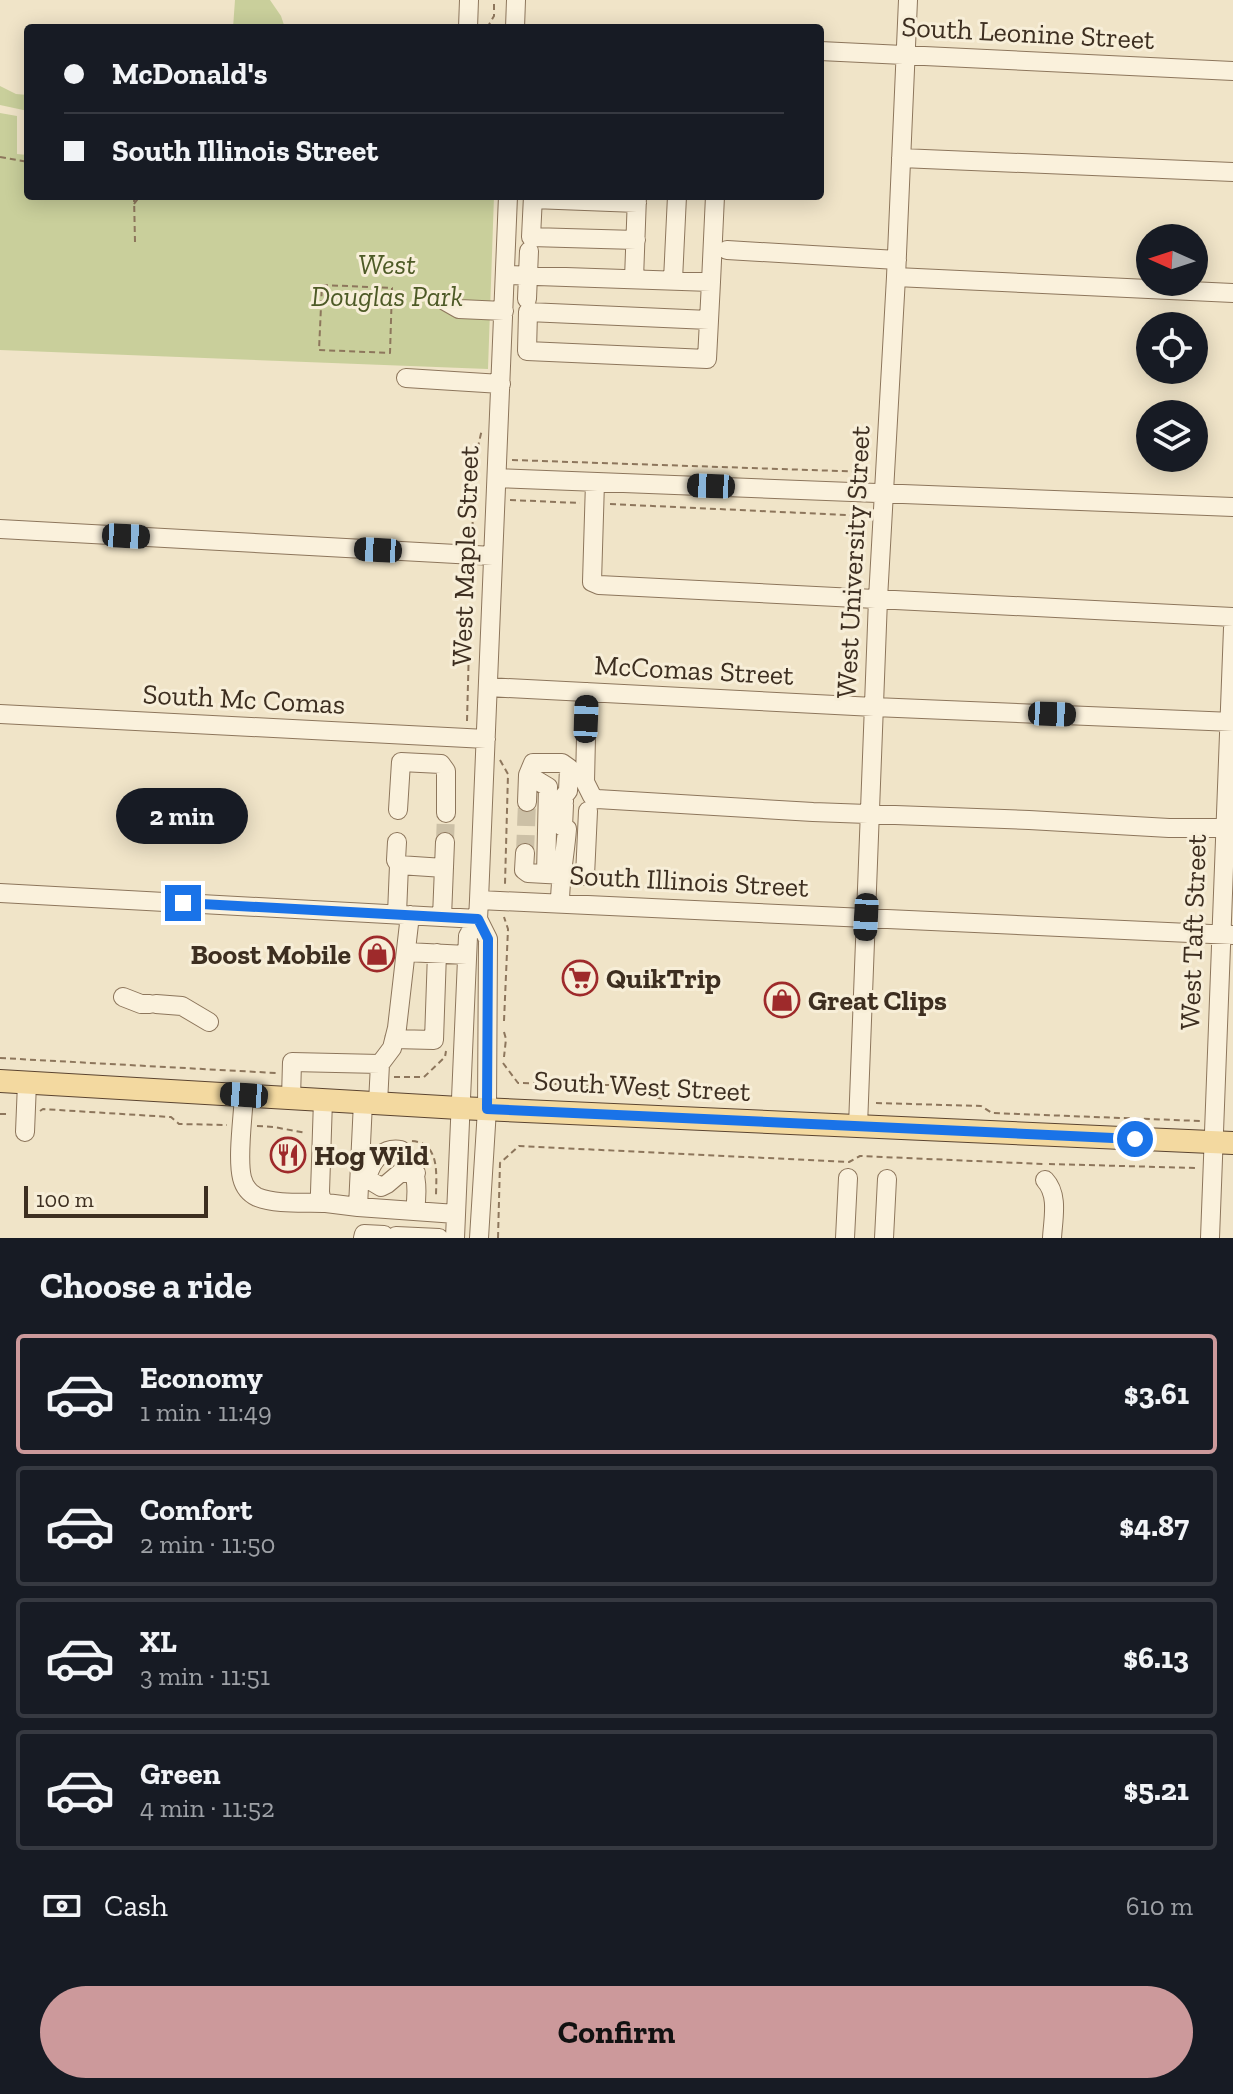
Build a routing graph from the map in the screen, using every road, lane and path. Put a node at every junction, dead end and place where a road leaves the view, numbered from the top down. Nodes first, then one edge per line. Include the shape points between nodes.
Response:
1 (469, 0) edge
2 (494, 0) edge
3 (516, 0) edge
4 (908, 0) edge
5 (468, 24) edge
6 (489, 24) edge
7 (515, 24) edge
8 (824, 51) edge
9 (906, 55) junction
10 (1233, 71) edge
11 (0, 157) edge
12 (901, 158) junction
13 (24, 161) edge
14 (1233, 172) edge
15 (134, 200) edge
16 (137, 200) edge
17 (508, 200) edge
18 (533, 200) edge
19 (637, 200) edge
20 (677, 200) edge
21 (715, 200) edge
22 (134, 204) junction
23 (636, 240) junction
24 (135, 242) dead end
25 (727, 250) dead end
26 (529, 251) dead end
27 (896, 268) junction
28 (505, 275) junction
29 (528, 275) junction
30 (634, 279) junction
31 (673, 280) junction
32 (711, 282) junction
33 (404, 291) dead end
34 (1233, 293) edge
35 (392, 297) junction
36 (527, 299) dead end
37 (445, 301) dead end
38 (504, 311) junction
39 (709, 320) junction
40 (406, 378) dead end
41 (501, 384) junction
42 (873, 472) dead end
43 (503, 478) junction
44 (595, 482) junction
45 (884, 493) junction
46 (594, 504) junction
47 (1233, 507) edge
48 (870, 516) dead end
49 (0, 529) edge
50 (493, 556) junction
51 (878, 599) junction
52 (1233, 617) edge
53 (1233, 628) edge
54 (488, 687) junction
55 (587, 692) junction
56 (874, 707) junction
57 (0, 714) edge
58 (1231, 722) edge
59 (402, 735) junction
60 (444, 737) junction
61 (486, 739) junction
62 (499, 758) dead end
63 (401, 762) junction
64 (441, 764) junction
65 (528, 775) junction
66 (483, 796) junction
67 (527, 802) tunnel mouth
68 (571, 803) junction
69 (398, 810) dead end
70 (870, 814) junction
71 (1225, 828) junction
72 (397, 842) dead end
73 (445, 842) tunnel mouth
74 (525, 853) dead end
75 (399, 865) junction
76 (444, 868) junction
77 (553, 874) junction
78 (0, 893) edge
79 (502, 901) junction
80 (560, 903) junction
81 (478, 909) junction
82 (403, 915) junction
83 (442, 917) junction
84 (866, 917) junction
85 (1227, 935) edge
86 (406, 952) junction
87 (437, 953) junction
88 (467, 955) junction
89 (123, 997) dead end
90 (1226, 1019) edge
91 (209, 1022) dead end
92 (435, 1026) junction
93 (463, 1027) junction
94 (394, 1039) junction
95 (380, 1064) junction
96 (430, 1071) dead end
97 (435, 1075) dead end
98 (0, 1081) edge
99 (27, 1083) junction
100 (244, 1095) junction
101 (291, 1098) junction
102 (663, 1099) dead end
103 (323, 1100) junction
104 (370, 1102) junction
105 (459, 1108) junction
106 (487, 1109) junction
107 (858, 1116) junction
108 (1200, 1121) dead end
109 (25, 1132) dead end
110 (1223, 1142) edge
111 (1196, 1168) dead end
112 (416, 1173) dead end
113 (848, 1178) dead end
114 (887, 1179) dead end
115 (1045, 1180) dead end
116 (326, 1203) junction
117 (481, 1204) junction
118 (358, 1207) junction
119 (456, 1208) junction
120 (415, 1211) junction
121 (403, 1236) edge
122 (363, 1238) edge
123 (439, 1238) edge
124 (455, 1238) edge
125 (479, 1238) edge
126 (498, 1238) edge
127 (845, 1238) edge
128 (884, 1238) edge
129 (1052, 1238) edge
130 (1210, 1238) edge

1 - 5 street
2 - 6 path
3 - 7 street
4 - 9 street, West University Street
8 - 9 street, South Leonine Street
9 - 10 street, South Leonine Street
9 - 12 street, West University Street
11 - 13 path
12 - 14 street
12 - 27 street, West University Street
15 - 22 path
16 - 22 path
17 - 28 street, West Maple Street
18 - 23 street via 531,237
19 - 23 street
20 - 31 street
21 - 32 street
22 - 24 path
23 - 30 street
25 - 27 street
26 - 29 street
27 - 34 street
27 - 45 street, West University Street
28 - 29 street
28 - 38 street, West Maple Street
29 - 30 street
29 - 36 street
30 - 31 street
31 - 32 street
32 - 39 street
33 - 35 path
35 - 35 path via 390,353 319,350 322,285 392,288
37 - 38 street via 459,309
38 - 41 street, West Maple Street
39 - 39 street via 707,359 527,351 528,312
40 - 41 street
41 - 43 street, West Maple Street
42 - 43 path via 511,460
43 - 44 street
43 - 46 path via 509,500
43 - 50 street, West Maple Street
44 - 45 street
44 - 46 street
45 - 47 street
45 - 51 street, West University Street
46 - 48 path
46 - 51 street via 594,584
49 - 50 street
50 - 54 street, West Maple Street
51 - 52 street
51 - 56 street, West University Street
53 - 58 street, West Taft Street
54 - 55 street, McComas Street
54 - 61 street, West Maple Street
55 - 56 street, McComas Street
55 - 70 street via 585,782 597,799
56 - 58 street, McComas Street
56 - 70 street, West University Street
57 - 59 street, South Mc Comas
58 - 71 street, West Taft Street
59 - 60 street, South Mc Comas
59 - 63 street
60 - 61 street, South Mc Comas
60 - 64 street
61 - 66 street, West Maple Street
62 - 79 path via 508,774
63 - 64 street
63 - 69 street
64 - 66 street via 447,803
65 - 67 street
65 - 68 street via 533,763 562,763 569,768
65 - 77 street via 548,787
66 - 81 street, West Maple Street
68 - 77 street via 563,827 565,855
68 - 77 street via 585,876
70 - 71 street
70 - 84 street, West University Street
71 - 85 street, West Taft Street
72 - 75 street
73 - 76 street
74 - 77 street via 524,870
75 - 76 street
75 - 82 street
76 - 83 street
77 - 80 street
78 - 82 street, South Illinois Street
79 - 80 street, South Illinois Street
79 - 81 street, South Illinois Street
79 - 102 path via 508,929 503,1064 518,1083 648,1086 654,1098
80 - 84 street, South Illinois Street
81 - 83 street, South Illinois Street
81 - 88 street, West Maple Street
81 - 106 street, West Maple Street via 488,939
82 - 83 street, South Illinois Street
82 - 86 street
84 - 85 street, South Illinois Street
84 - 107 street, West University Street
85 - 90 street, West Taft Street
86 - 87 street
86 - 94 street
87 - 88 street
87 - 92 street
88 - 93 street, West Maple Street
89 - 91 street via 141,1004 182,1006
90 - 110 street, West Taft Street
92 - 93 street
92 - 94 street via 434,1040
93 - 105 street, West Maple Street
94 - 95 street
95 - 101 street via 292,1062
95 - 104 street
96 - 97 path
98 - 99 main road, South West Street
99 - 100 main road, South West Street
99 - 109 street
100 - 101 main road, South West Street
100 - 116 street via 245,1186 266,1199
101 - 103 main road, South West Street
103 - 104 main road, South West Street
103 - 116 street via 320,1192
104 - 105 main road, South West Street
104 - 118 street
105 - 106 main road, South West Street
105 - 119 street, West Maple Street
106 - 107 main road, South West Street
106 - 117 street, West Maple Street
107 - 108 path via 871,1103
107 - 110 main road, South West Street
110 - 130 street, West Taft Street
111 - 126 path via 860,1156 849,1162 519,1146 500,1163
112 - 120 street
113 - 127 street
114 - 128 street
115 - 129 street via 1054,1194
116 - 118 street
117 - 119 street
117 - 125 street, West Maple Street
118 - 120 street
119 - 120 street
119 - 124 street, West Maple Street
121 - 122 street
121 - 123 street

